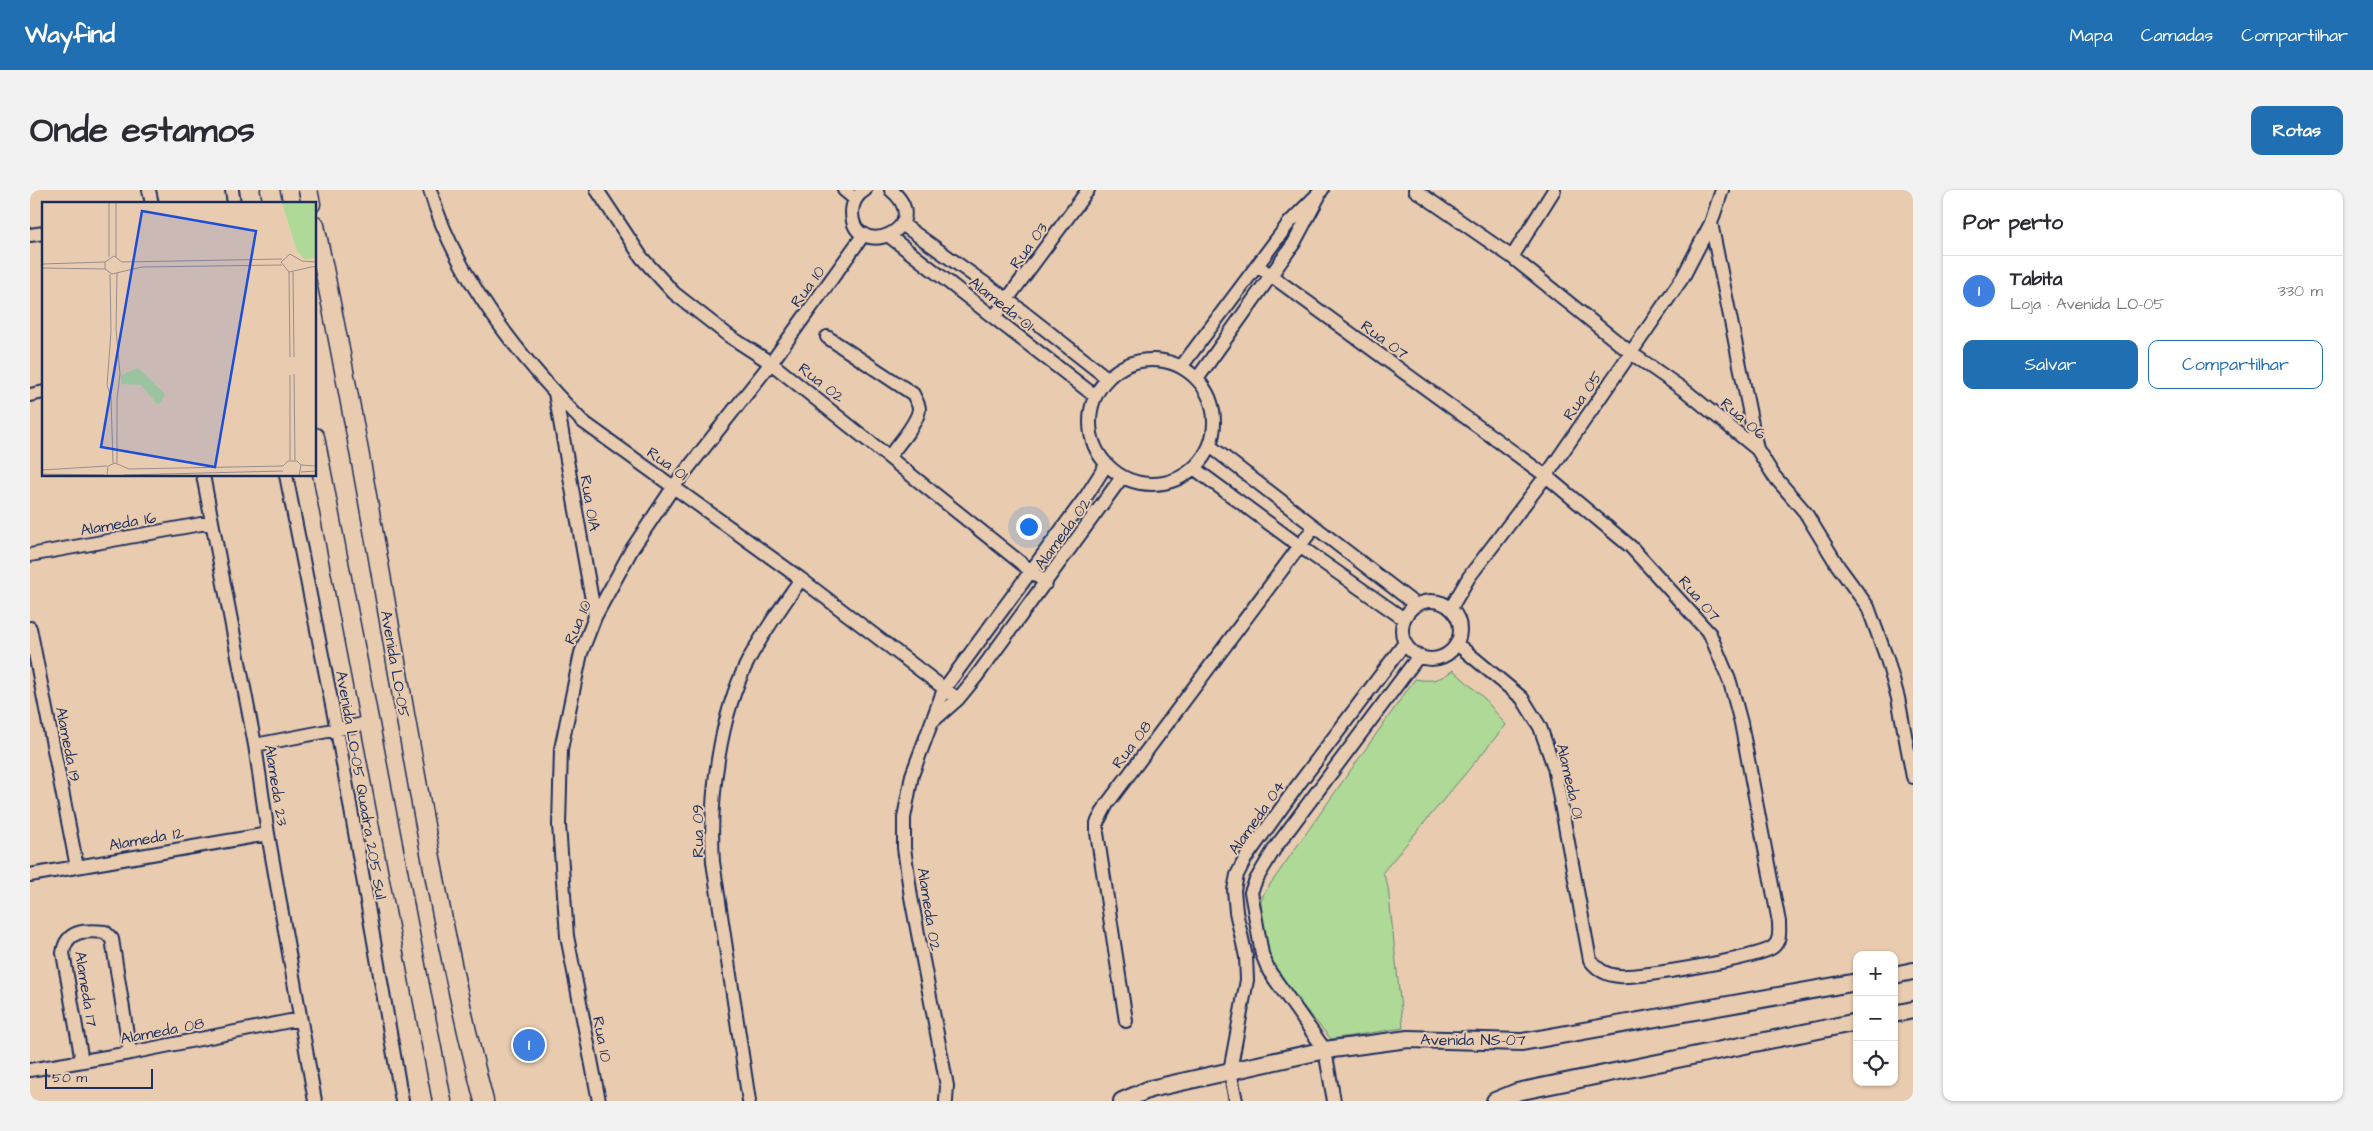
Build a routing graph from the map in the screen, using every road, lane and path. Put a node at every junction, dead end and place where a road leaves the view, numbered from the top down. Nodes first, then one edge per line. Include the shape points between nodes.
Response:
1 (430, 190) edge
2 (598, 190) edge
3 (844, 190) edge
4 (1088, 190) edge
5 (1322, 190) edge
6 (1415, 190) edge
7 (1554, 190) edge
8 (1722, 190) edge
9 (898, 192) edge
10 (860, 195) edge
11 (1711, 223) junction
12 (902, 224) junction
13 (316, 230) edge
14 (864, 234) junction
15 (889, 236) junction
16 (1512, 258) junction
17 (1258, 266) junction
18 (1271, 276) junction
19 (1008, 300) junction
20 (994, 318) junction
21 (827, 337) dead end
22 (1631, 353) junction
23 (771, 363) junction
24 (1181, 367) junction
25 (1107, 378) junction
26 (1197, 379) junction
27 (555, 393) junction
28 (1095, 396) junction
29 (316, 442) edge
30 (1210, 446) junction
31 (1757, 449) junction
32 (889, 457) junction
33 (1106, 465) junction
34 (1195, 469) junction
35 (203, 476) edge
36 (286, 476) edge
37 (1546, 476) junction
38 (1122, 477) junction
39 (674, 486) junction
40 (212, 522) junction
41 (1314, 527) junction
42 (1301, 547) junction
43 (30, 555) edge
44 (1030, 571) junction
45 (801, 579) junction
46 (1046, 583) junction
47 (1416, 604) junction
48 (1451, 608) junction
49 (595, 617) junction
50 (1404, 619) junction
51 (30, 628) edge
52 (1404, 644) junction
53 (1457, 644) junction
54 (1418, 657) junction
55 (944, 689) junction
56 (958, 699) junction
57 (1349, 717) junction
58 (369, 723) junction
59 (931, 723) junction
60 (337, 730) junction
61 (1365, 730) junction
62 (1335, 736) junction
63 (255, 745) junction
64 (1351, 747) junction
65 (1913, 777) edge
66 (268, 834) junction
67 (77, 867) junction
68 (30, 875) edge
69 (1590, 960) joint
70 (1913, 971) edge
71 (1898, 974) edge
72 (1853, 983) edge
73 (1913, 1010) edge
74 (1898, 1013) edge
75 (300, 1020) junction
76 (1126, 1021) dead end
77 (1853, 1023) edge
78 (1325, 1050) junction
79 (130, 1053) junction
80 (82, 1062) junction
81 (30, 1070) edge
82 (1230, 1071) junction
83 (316, 1101) edge
84 (402, 1101) edge
85 (442, 1101) edge
86 (484, 1101) edge
87 (599, 1101) edge
88 (749, 1101) edge
89 (946, 1101) edge
90 (1122, 1101) edge
91 (1236, 1101) edge
92 (1334, 1101) edge
93 (1495, 1101) edge

1 - 27 street, Rua 01 via 444,228 480,296
2 - 23 street, Rua 02 via 642,258 674,293 729,336
3 - 10 street
4 - 19 street, Rua 03
5 - 17 street via 1289,223
5 - 18 street via 1304,227
6 - 16 street, Rua 06
7 - 16 street
8 - 11 street, Rua 05
9 - 12 street via 904,208
10 - 14 street via 853,206 854,222
11 - 22 street, Rua 05 via 1683,277
11 - 31 street
12 - 15 street
12 - 19 street, Alameda 01
13 - 86 main road, Avenida LO-05 via 340,346 428,840 465,1027
14 - 15 street via 872,238
14 - 23 street, Rua 10
15 - 20 street, Alameda 01
16 - 22 street, Rua 06
17 - 18 street, Rua 07
17 - 24 street
18 - 26 street
18 - 37 street, Rua 07
19 - 20 street, Rua 03
19 - 25 street, Alameda 01
20 - 28 street, Alameda 01
21 - 32 street via 913,394 919,410
22 - 31 street, Rua 06 via 1687,392
22 - 37 street, Rua 05
23 - 32 street, Rua 02
23 - 39 street, Rua 10
24 - 25 street via 1162,360 1142,360 1123,366
24 - 26 street
25 - 28 street
26 - 30 street via 1213,411 1214,429
27 - 39 street, Rua 01 via 582,420
27 - 49 street, Rua 01A
28 - 33 street via 1090,416 1091,436
29 - 58 main road
30 - 34 street
30 - 41 street
31 - 65 street, Rua 06 via 1774,476 1805,512 1868,607 1889,666
32 - 44 street, Rua 02
33 - 38 street
33 - 44 street, Alameda 02
34 - 38 street via 1166,483 1147,485
34 - 42 street
35 - 40 street, Alameda 23
36 - 60 street, Avenida LO-05 Quadra 205 Sul
37 - 48 street, Rua 05 via 1469,577
37 - 69 street, Rua 07 via 1631,547 1710,634 1730,682 1740,723 1780,936 1775,946 1756,955 1632,977 1604,973
38 - 46 street, Alameda 02
39 - 45 street, Rua 01
39 - 49 street, Rua 10 via 632,549
40 - 43 street, Alameda 16
40 - 63 street, Alameda 23
41 - 42 street, Rua 08
41 - 47 street
42 - 50 street
42 - 76 street, Rua 08 via 1107,804 1097,823
44 - 46 street, Rua 02
44 - 55 street, Alameda 02
45 - 55 street, Rua 01
45 - 88 street, Rua 09 via 748,660 730,709 717,761 713,862
46 - 56 street, Alameda 02
47 - 48 street via 1434,600
47 - 50 street
48 - 53 street via 1460,625
49 - 87 street, Rua 10 via 581,654 561,749 559,825 567,936
50 - 52 street
51 - 67 street, Alameda 19
52 - 54 street
52 - 57 street, Alameda 04
53 - 54 street via 1436,660
53 - 69 street, Alameda 01 via 1522,698 1540,726 1554,767
54 - 61 street, Alameda 04
55 - 56 street, Rua 01
55 - 59 street, Alameda 02
56 - 59 street, Alameda 02
57 - 61 street
57 - 62 street, Alameda 04
58 - 60 street
58 - 85 main road
59 - 89 street, Alameda 02 via 912,774 904,818 904,848 947,1086
60 - 63 street
60 - 84 street, Avenida LO-05 Quadra 205 Sul
61 - 64 street, Alameda 04
62 - 64 street
62 - 82 street, Alameda 04 via 1268,826 1237,875 1234,890 1236,912 1246,957 1247,980
63 - 66 street, Alameda 23
64 - 78 street, Alameda 04 via 1275,848 1251,892 1259,939 1269,972
66 - 67 street, Alameda 12
66 - 75 street, Alameda 23
67 - 68 street, Alameda 12
70 - 71 street
72 - 78 street, Avenida NS-07 via 1522,1042 1408,1039
73 - 74 street
75 - 79 street, Alameda 08
75 - 83 street, Alameda 23
77 - 93 street via 1517,1092
78 - 82 street, Avenida NS-07
78 - 92 street
79 - 80 street, Alameda 08
79 - 80 street, Alameda 17 via 112,939 105,932 74,934 66,941 63,953
80 - 81 street, Alameda 08
82 - 90 street, Avenida NS-07 via 1150,1090
82 - 91 street

